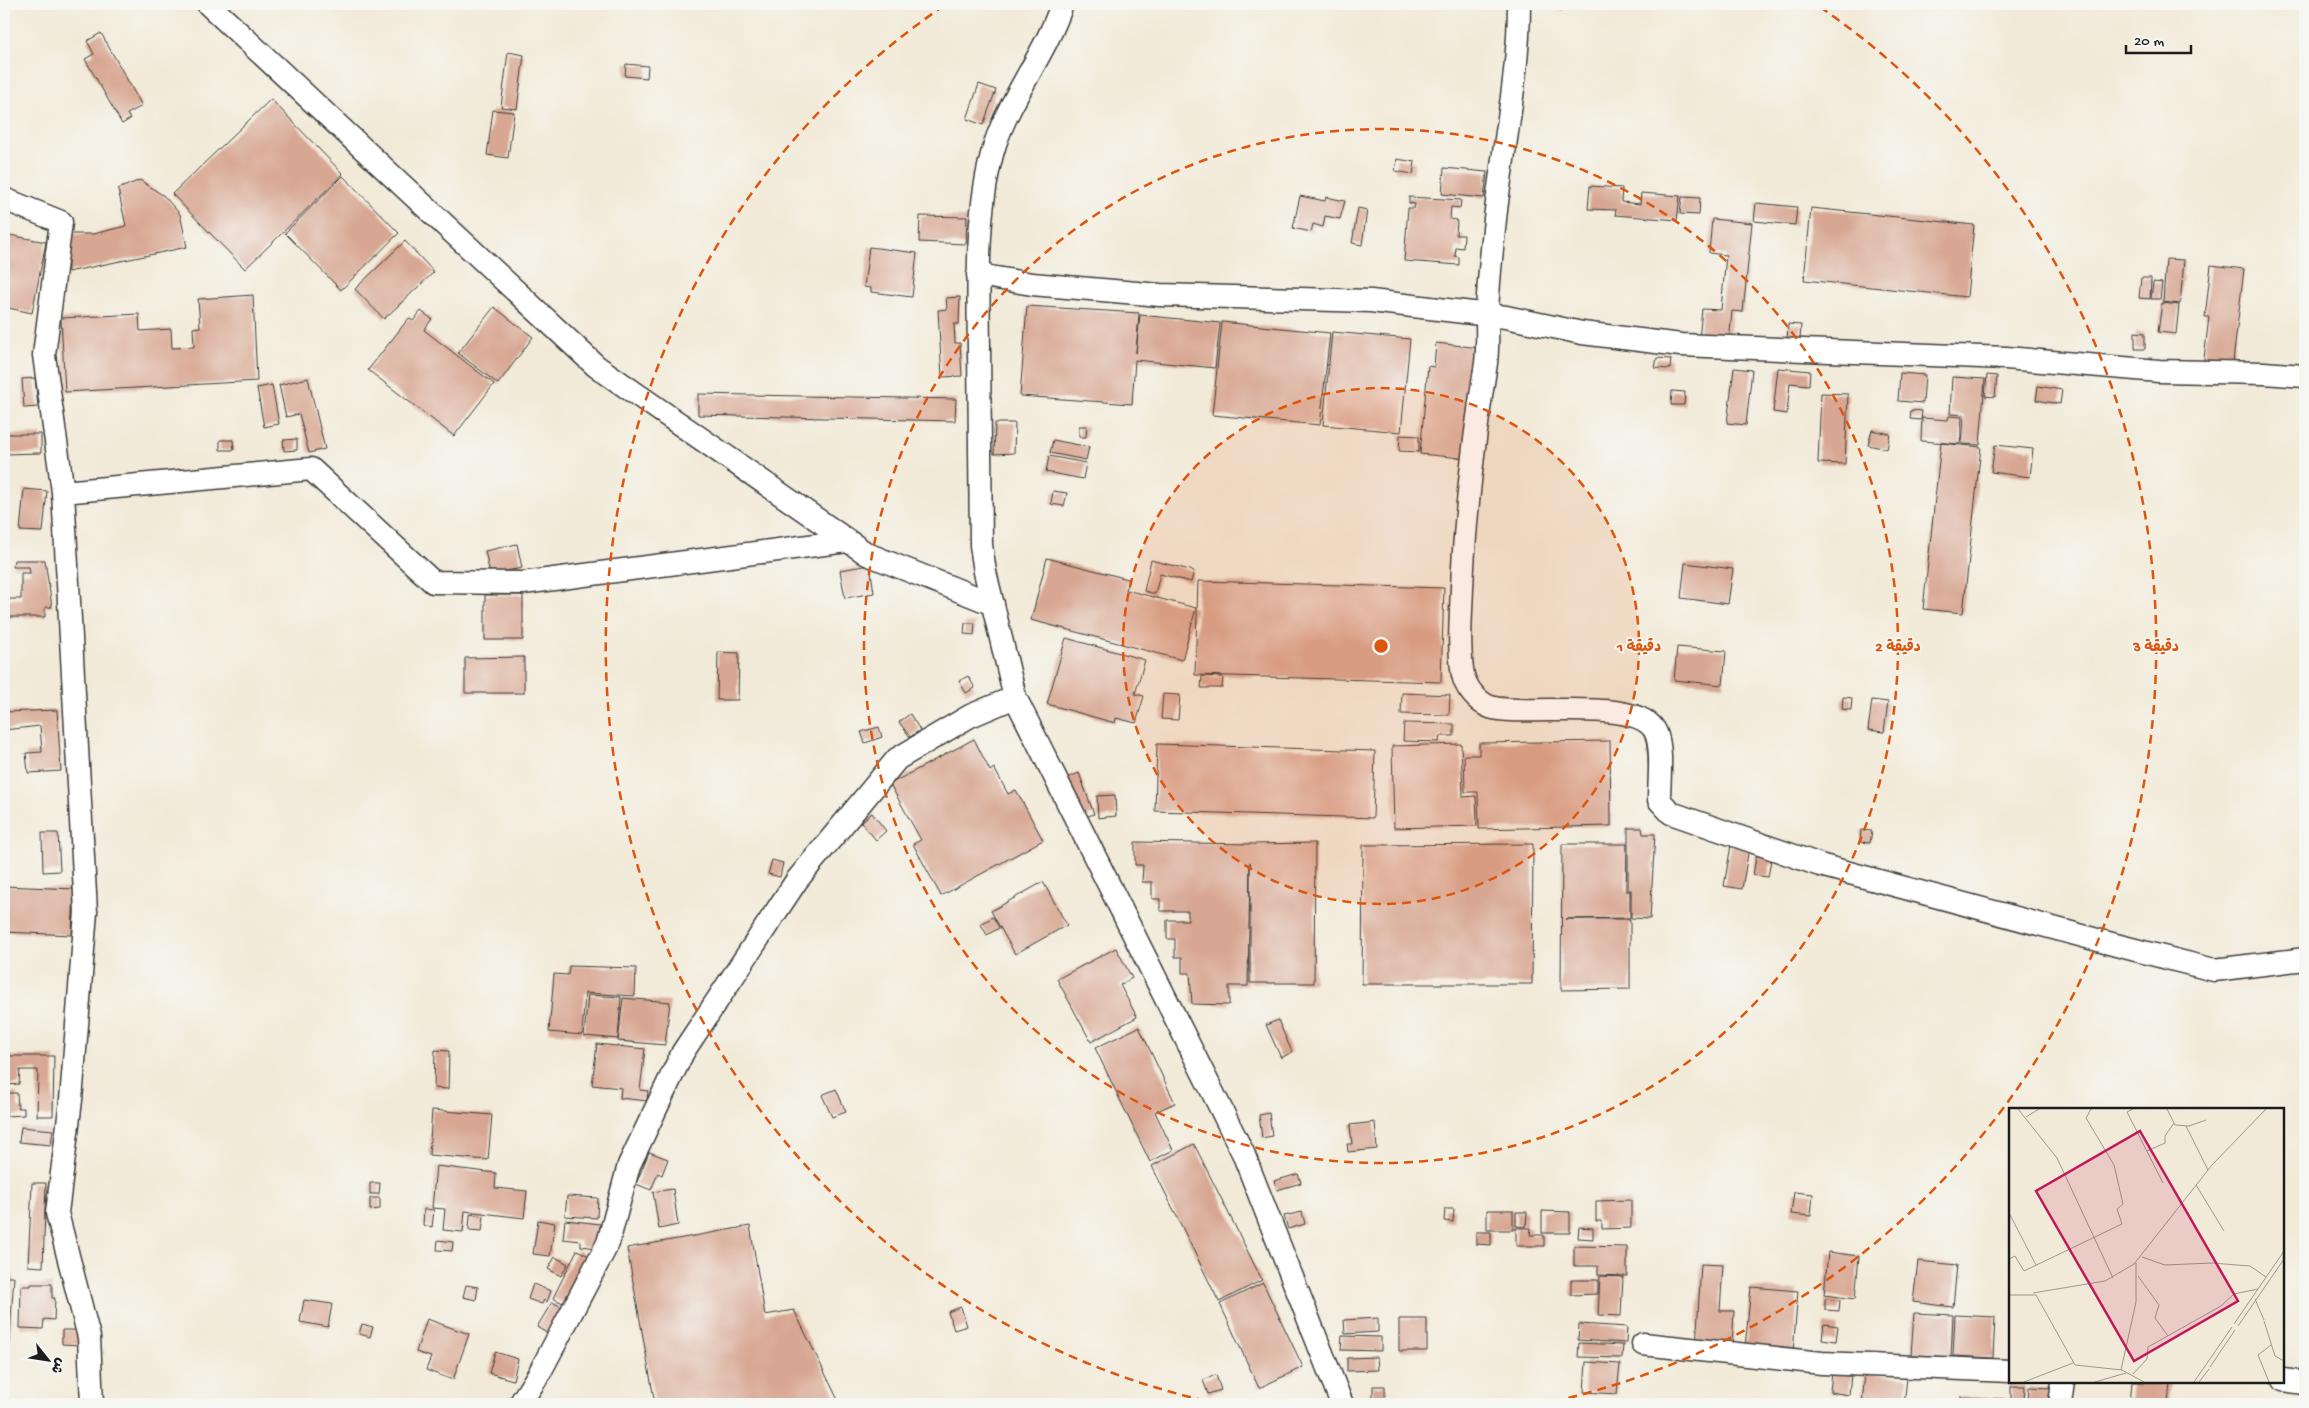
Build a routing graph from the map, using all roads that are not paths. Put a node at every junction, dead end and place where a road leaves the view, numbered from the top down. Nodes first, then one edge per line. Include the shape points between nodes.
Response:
1 (208, 4) edge
2 (1062, 4) edge
3 (1520, 4) edge
4 (4, 199) edge
5 (978, 275) junction
6 (1487, 316) junction
7 (2305, 376) edge
8 (63, 492) junction
9 (847, 541) junction
10 (993, 604) junction
11 (1015, 697) junction
12 (2305, 959) edge
13 (1643, 1344) dead end
14 (2009, 1371) edge
15 (2284, 1380) edge
16 (2063, 1383) edge
17 (2305, 1383) edge
18 (92, 1404) edge
19 (520, 1404) edge
20 (1342, 1404) edge
21 (2060, 1404) edge

1 - 9 street via 596,366
2 - 5 street via 1012,104 996,144 986,179
3 - 6 street via 1519,43 1500,180
4 - 8 street via 61,222 44,355
5 - 6 street via 1032,284 1160,295 1371,301
5 - 10 street via 981,545
6 - 7 street via 1582,333 1681,345 2006,358 2159,371
6 - 12 street via 1489,343 1473,448 1464,538 1461,624 1463,671 1466,685 1475,696 1489,706 1613,711 1645,720 1656,731 1659,745 1659,800 1671,812 1820,865 2214,970
8 - 9 street via 311,469 433,582 523,583
8 - 18 street via 86,912 71,1100 57,1213 89,1337
9 - 10 street via 867,554
10 - 11 street
11 - 19 street via 970,716 897,759 797,880 683,1052 629,1165 608,1243
11 - 20 street via 1243,1153
13 - 14 street via 1822,1363
15 - 17 street
16 - 21 street

